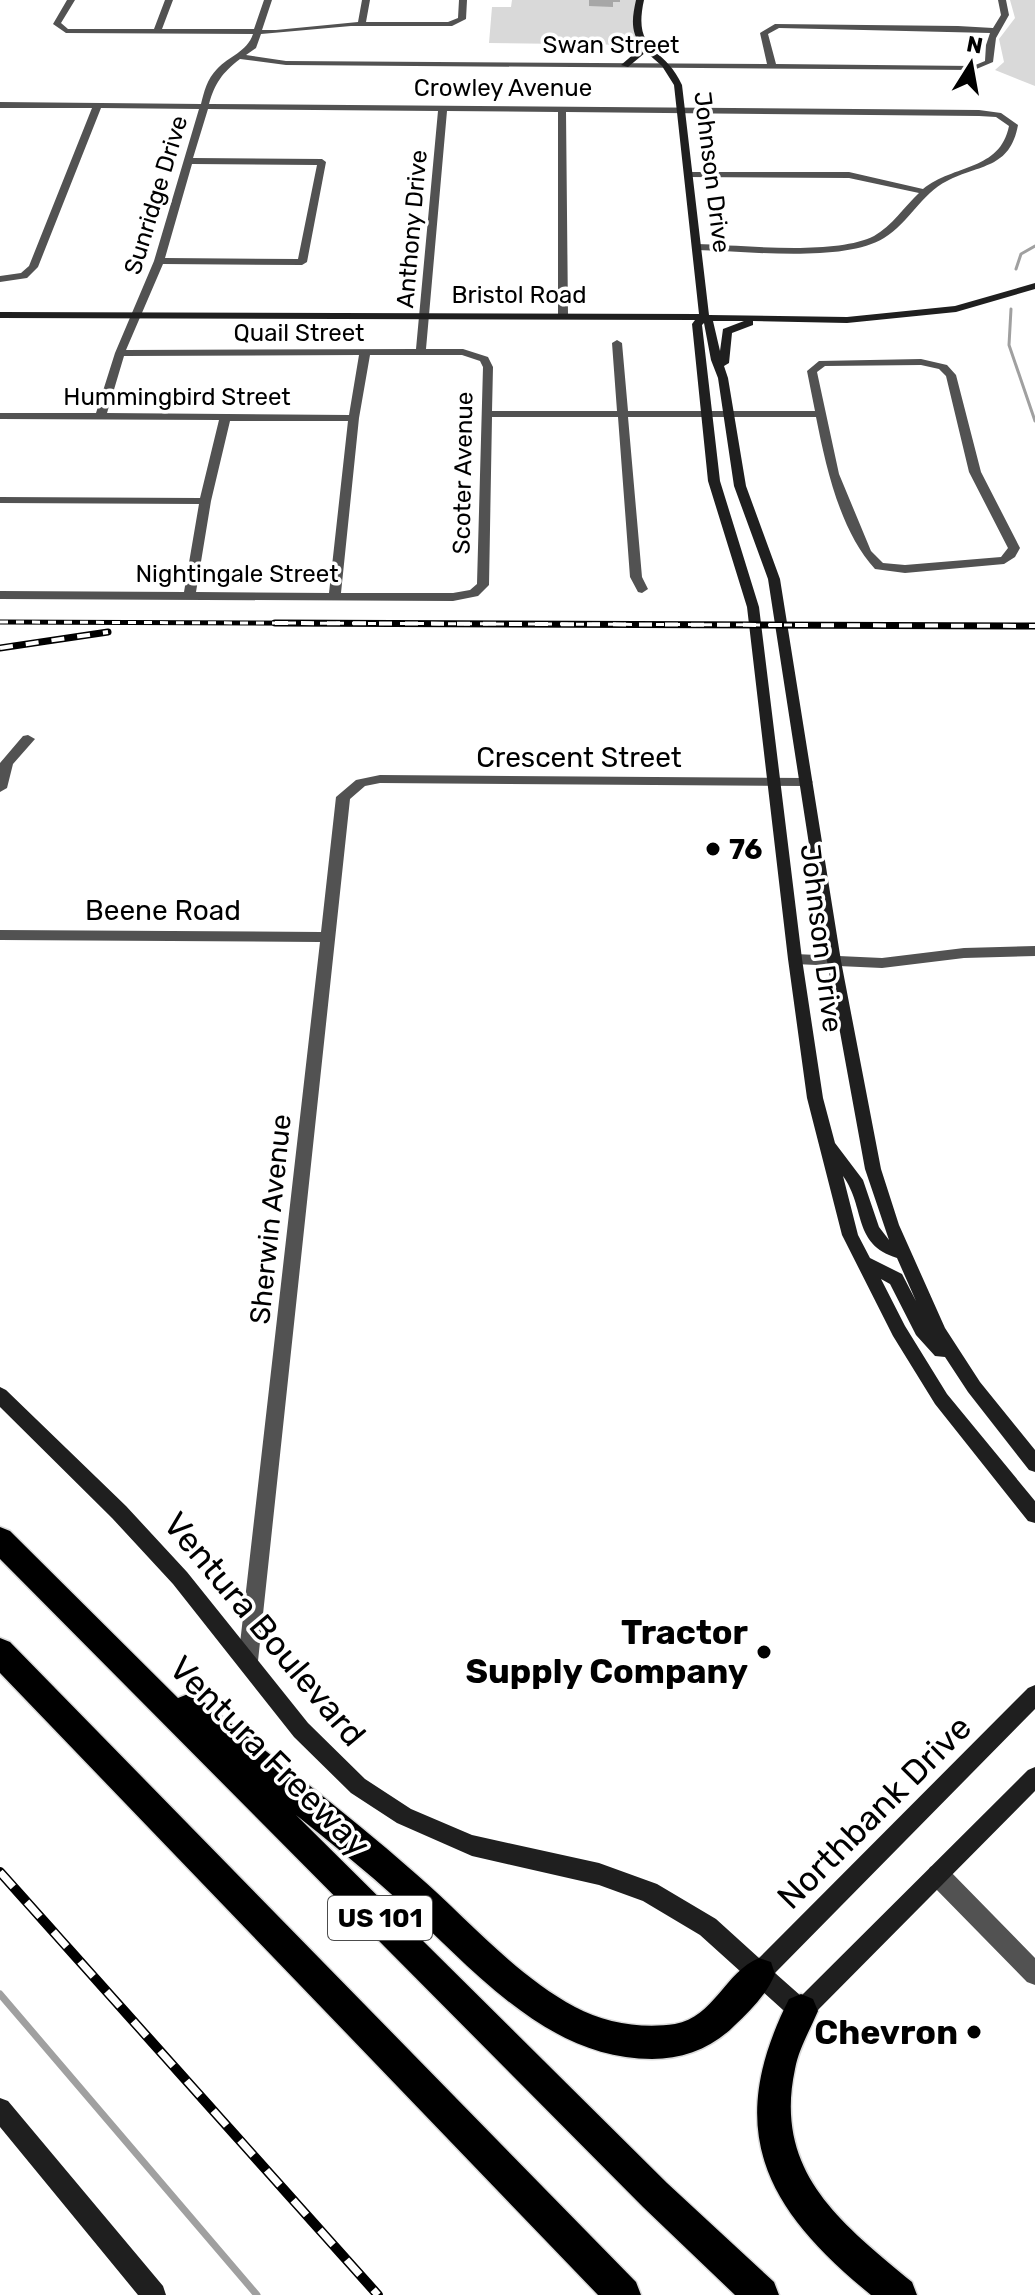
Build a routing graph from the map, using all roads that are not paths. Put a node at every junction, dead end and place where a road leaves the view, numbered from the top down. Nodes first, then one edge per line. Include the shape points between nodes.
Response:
1 (71, 0) edge
2 (169, 0) edge
3 (268, 0) edge
4 (366, 0) edge
5 (463, 0) edge
6 (640, 0) edge
7 (1002, 0) edge
8 (362, 24) junction
9 (996, 31) junction
10 (157, 32) junction
11 (259, 32) junction
12 (645, 49) junction
13 (240, 57) junction
14 (625, 65) junction
15 (664, 65) junction
16 (772, 66) junction
17 (0, 105) edge
18 (98, 105) junction
19 (203, 106) junction
20 (443, 108) junction
21 (562, 109) junction
22 (681, 109) junction
23 (190, 161) junction
24 (688, 174) junction
25 (926, 192) junction
26 (697, 247) junction
27 (159, 261) junction
28 (0, 279) edge
29 (1035, 286) edge
30 (0, 315) edge
31 (138, 315) junction
32 (424, 315) junction
33 (563, 315) junction
34 (704, 317) junction
35 (847, 320) junction
36 (617, 343) dead end
37 (120, 353) junction
38 (365, 353) junction
39 (421, 353) junction
40 (478, 355) joint
41 (723, 378) junction
42 (486, 414) junction
43 (625, 414) junction
44 (707, 414) junction
45 (728, 414) junction
46 (820, 414) junction
47 (0, 416) edge
48 (100, 417) junction
49 (225, 418) junction
50 (354, 418) junction
51 (0, 500) edge
52 (205, 501) junction
53 (642, 589) dead end
54 (474, 593) joint
55 (0, 595) edge
56 (189, 596) junction
57 (335, 596) junction
58 (28, 739) dead end
59 (775, 782) junction
60 (806, 782) junction
61 (352, 787) joint
62 (0, 788) edge
63 (0, 935) edge
64 (326, 937) junction
65 (1035, 951) edge
66 (795, 959) junction
67 (834, 961) junction
68 (824, 1140) junction
69 (903, 1253) junction
70 (867, 1264) junction
71 (974, 1387) junction
72 (0, 1395) edge
73 (1035, 1464) edge
74 (1035, 1515) edge
75 (0, 1540) edge
76 (76, 1617) junction
77 (0, 1652) edge
78 (248, 1661) junction
79 (1035, 1695) edge
80 (1035, 1777) edge
81 (938, 1875) junction
82 (759, 1974) junction
83 (1035, 1974) edge
84 (801, 2011) junction
85 (0, 2109) edge
86 (154, 2295) edge
87 (623, 2295) edge
88 (761, 2295) edge
89 (899, 2295) edge

1 - 10 street via 57,23 63,30
2 - 10 street
3 - 11 street, Sunridge Drive
4 - 8 street
5 - 8 street via 462,19 442,24
6 - 12 main road via 637,29
7 - 9 street via 1006,11
8 - 11 street
9 - 16 street, Swan Street via 989,62 981,67
9 - 16 street via 778,26 764,33
10 - 11 street
11 - 13 street, Sunridge Drive
12 - 14 main road
12 - 15 main road, Johnson Drive
13 - 14 street, Swan Street via 286,63
13 - 19 street, Sunridge Drive via 215,75
14 - 15 street, Swan Street
15 - 16 street, Swan Street
15 - 22 main road, Johnson Drive via 676,79
17 - 18 street, Crowley Avenue
18 - 19 street, Crowley Avenue
18 - 28 street via 33,267 24,276
19 - 20 street, Crowley Avenue
19 - 23 street, Sunridge Drive
20 - 21 street, Crowley Avenue
20 - 32 street, Anthony Drive
21 - 22 street, Crowley Avenue
21 - 33 street
22 - 24 main road, Johnson Drive
22 - 25 street, Crowley Avenue via 979,113 1006,118 1014,129 1005,153 941,180
23 - 27 street, Sunridge Drive
23 - 27 street via 322,162 302,262
24 - 25 street via 849,175
24 - 26 main road, Johnson Drive
25 - 26 street via 881,236 858,245
26 - 34 main road, Johnson Drive
27 - 31 street, Sunridge Drive
29 - 35 main road, Bristol Road via 956,309
30 - 31 main road, Bristol Road
31 - 32 main road, Bristol Road
31 - 37 street, Sunridge Drive
32 - 33 main road, Bristol Road
32 - 39 street, Anthony Drive
33 - 34 main road, Bristol Road
34 - 35 main road, Bristol Road
34 - 41 main road, Johnson Drive via 711,324
34 - 44 main road, Johnson Drive via 697,324
35 - 41 main road via 735,326 725,335
36 - 43 street
37 - 38 street, Quail Street
37 - 48 street, Sunridge Drive
38 - 39 street, Quail Street
38 - 50 street
39 - 40 street, Quail Street
40 - 42 street, Scoter Avenue via 488,363
41 - 45 main road, Johnson Drive
42 - 43 street
42 - 54 street, Scoter Avenue via 484,581
43 - 44 street
43 - 53 street via 636,577
44 - 45 street
44 - 59 main road, Johnson Drive via 714,481 753,607
45 - 46 street
45 - 60 main road, Johnson Drive via 746,505 774,579
46 - 46 street via 833,474 866,552 879,566 905,569 1004,560 1011,555 1014,548 975,472 951,375 936,364 815,366
47 - 48 street, Hummingbird Street
48 - 49 street, Hummingbird Street
49 - 50 street, Hummingbird Street
49 - 52 street
50 - 57 street
51 - 52 street
52 - 56 street
54 - 57 street, Nightingale Street
55 - 56 street, Nightingale Street
56 - 57 street, Nightingale Street
58 - 62 street via 7,763
59 - 60 street, Crescent Street
59 - 61 street, Crescent Street via 380,779
59 - 66 main road, Johnson Drive
60 - 67 main road, Johnson Drive
61 - 64 street, Sherwin Avenue via 341,803
63 - 64 street, Beene Road
64 - 78 street, Sherwin Avenue
65 - 67 street via 964,953 901,963
66 - 67 street
66 - 68 main road, Johnson Drive
67 - 69 main road, Johnson Drive via 873,1169
68 - 69 main road via 856,1183 875,1240 886,1250
68 - 70 main road, Johnson Drive via 850,1235
69 - 71 main road, Johnson Drive via 938,1332
70 - 71 main road via 896,1279 922,1330
70 - 74 main road, Johnson Drive via 899,1331 941,1399
71 - 73 main road, Johnson Drive
72 - 78 main road, Ventura Boulevard via 119,1512
75 - 76 highway, Ventura Freeway / US 101
76 - 82 highway via 562,2018 628,2041 689,2038 706,2029
76 - 88 highway, Ventura Freeway / US 101
77 - 87 highway, US 101
78 - 82 main road, Ventura Boulevard via 319,1751 379,1801 472,1845 599,1874 649,1892 708,1927
79 - 82 main road, Northbank Drive
80 - 81 main road
81 - 83 street
81 - 84 main road
82 - 84 main road, Ventura Boulevard
84 - 89 highway via 775,2071 777,2149 793,2189 821,2227
85 - 86 main road

